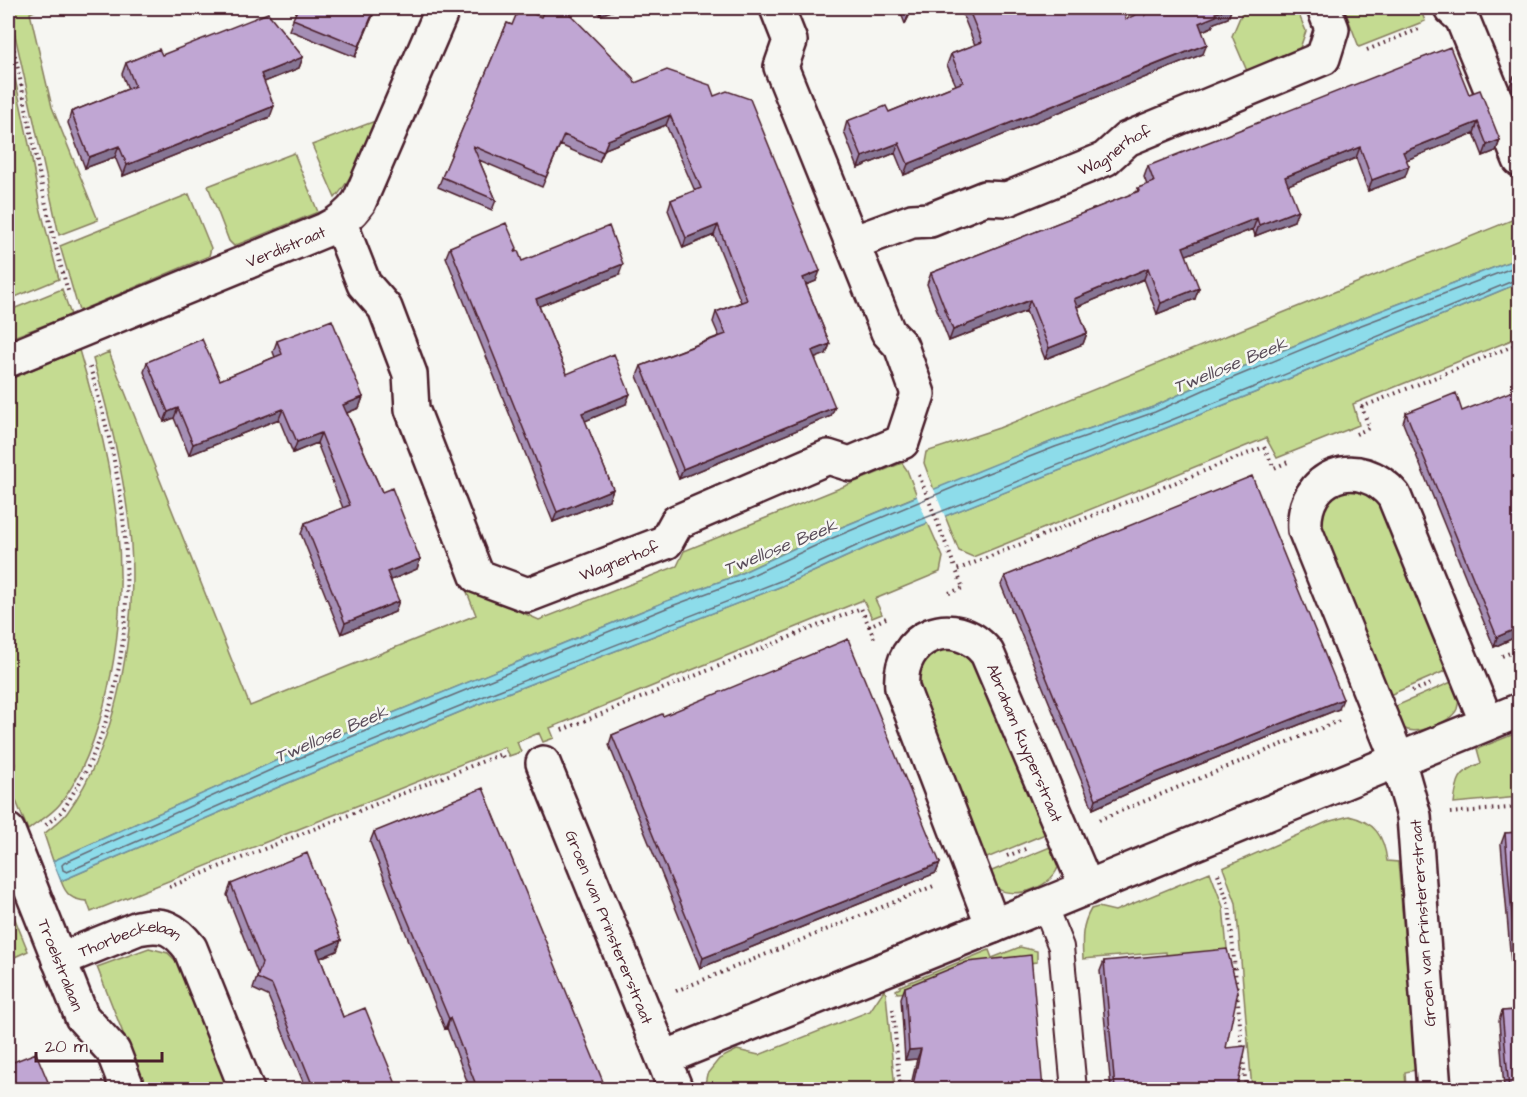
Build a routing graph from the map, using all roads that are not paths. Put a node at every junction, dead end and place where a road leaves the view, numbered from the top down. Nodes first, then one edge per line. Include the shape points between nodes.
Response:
1 (443, 8) edge
2 (777, 8) edge
3 (1324, 8) edge
4 (1439, 17) edge
5 (1520, 160) edge
6 (340, 222) junction
7 (852, 243) junction
8 (8, 360) edge
9 (1520, 710) edge
10 (1487, 723) junction
11 (1398, 760) junction
12 (543, 763) dead end
13 (8, 831) edge
14 (1087, 888) junction
15 (1044, 905) junction
16 (993, 926) junction
17 (59, 960) junction
18 (664, 1058) junction
19 (128, 1089) edge
20 (247, 1089) edge
21 (676, 1089) edge
22 (1074, 1089) edge
23 (1434, 1089) edge

1 - 6 street, Verdistraat via 359,202
2 - 7 street, Wagnerhof via 790,41 781,67
3 - 7 street, Wagnerhof via 1332,29 1323,58 1127,139 1105,159 1007,199 985,198 930,220 912,221
4 - 5 street via 1462,18
6 - 7 street, Wagnerhof via 364,284 385,308 410,374 412,409 477,576 528,595 666,542 677,522 828,457 850,464 902,442 918,394 901,346 888,332
6 - 8 street, Verdistraat
9 - 10 street
10 - 11 street
10 - 11 street via 1394,496 1371,476 1333,476 1308,502 1305,530
11 - 14 street
11 - 23 street, Groen van Prinstererstraat via 1414,816
12 - 18 street, Groen van Prinstererstraat
13 - 17 street, Troelstralaan
14 - 15 street
14 - 16 street, Abraham Kuyperstraat via 987,653 965,635 947,632 929,636 905,660 902,688
15 - 16 street
15 - 22 lane via 1060,947
16 - 18 street
17 - 19 street, Troelstralaan via 82,1017 113,1051
17 - 20 street, Thorbeckelaan via 151,925 179,934 190,948
18 - 21 street, Groen van Prinstererstraat

